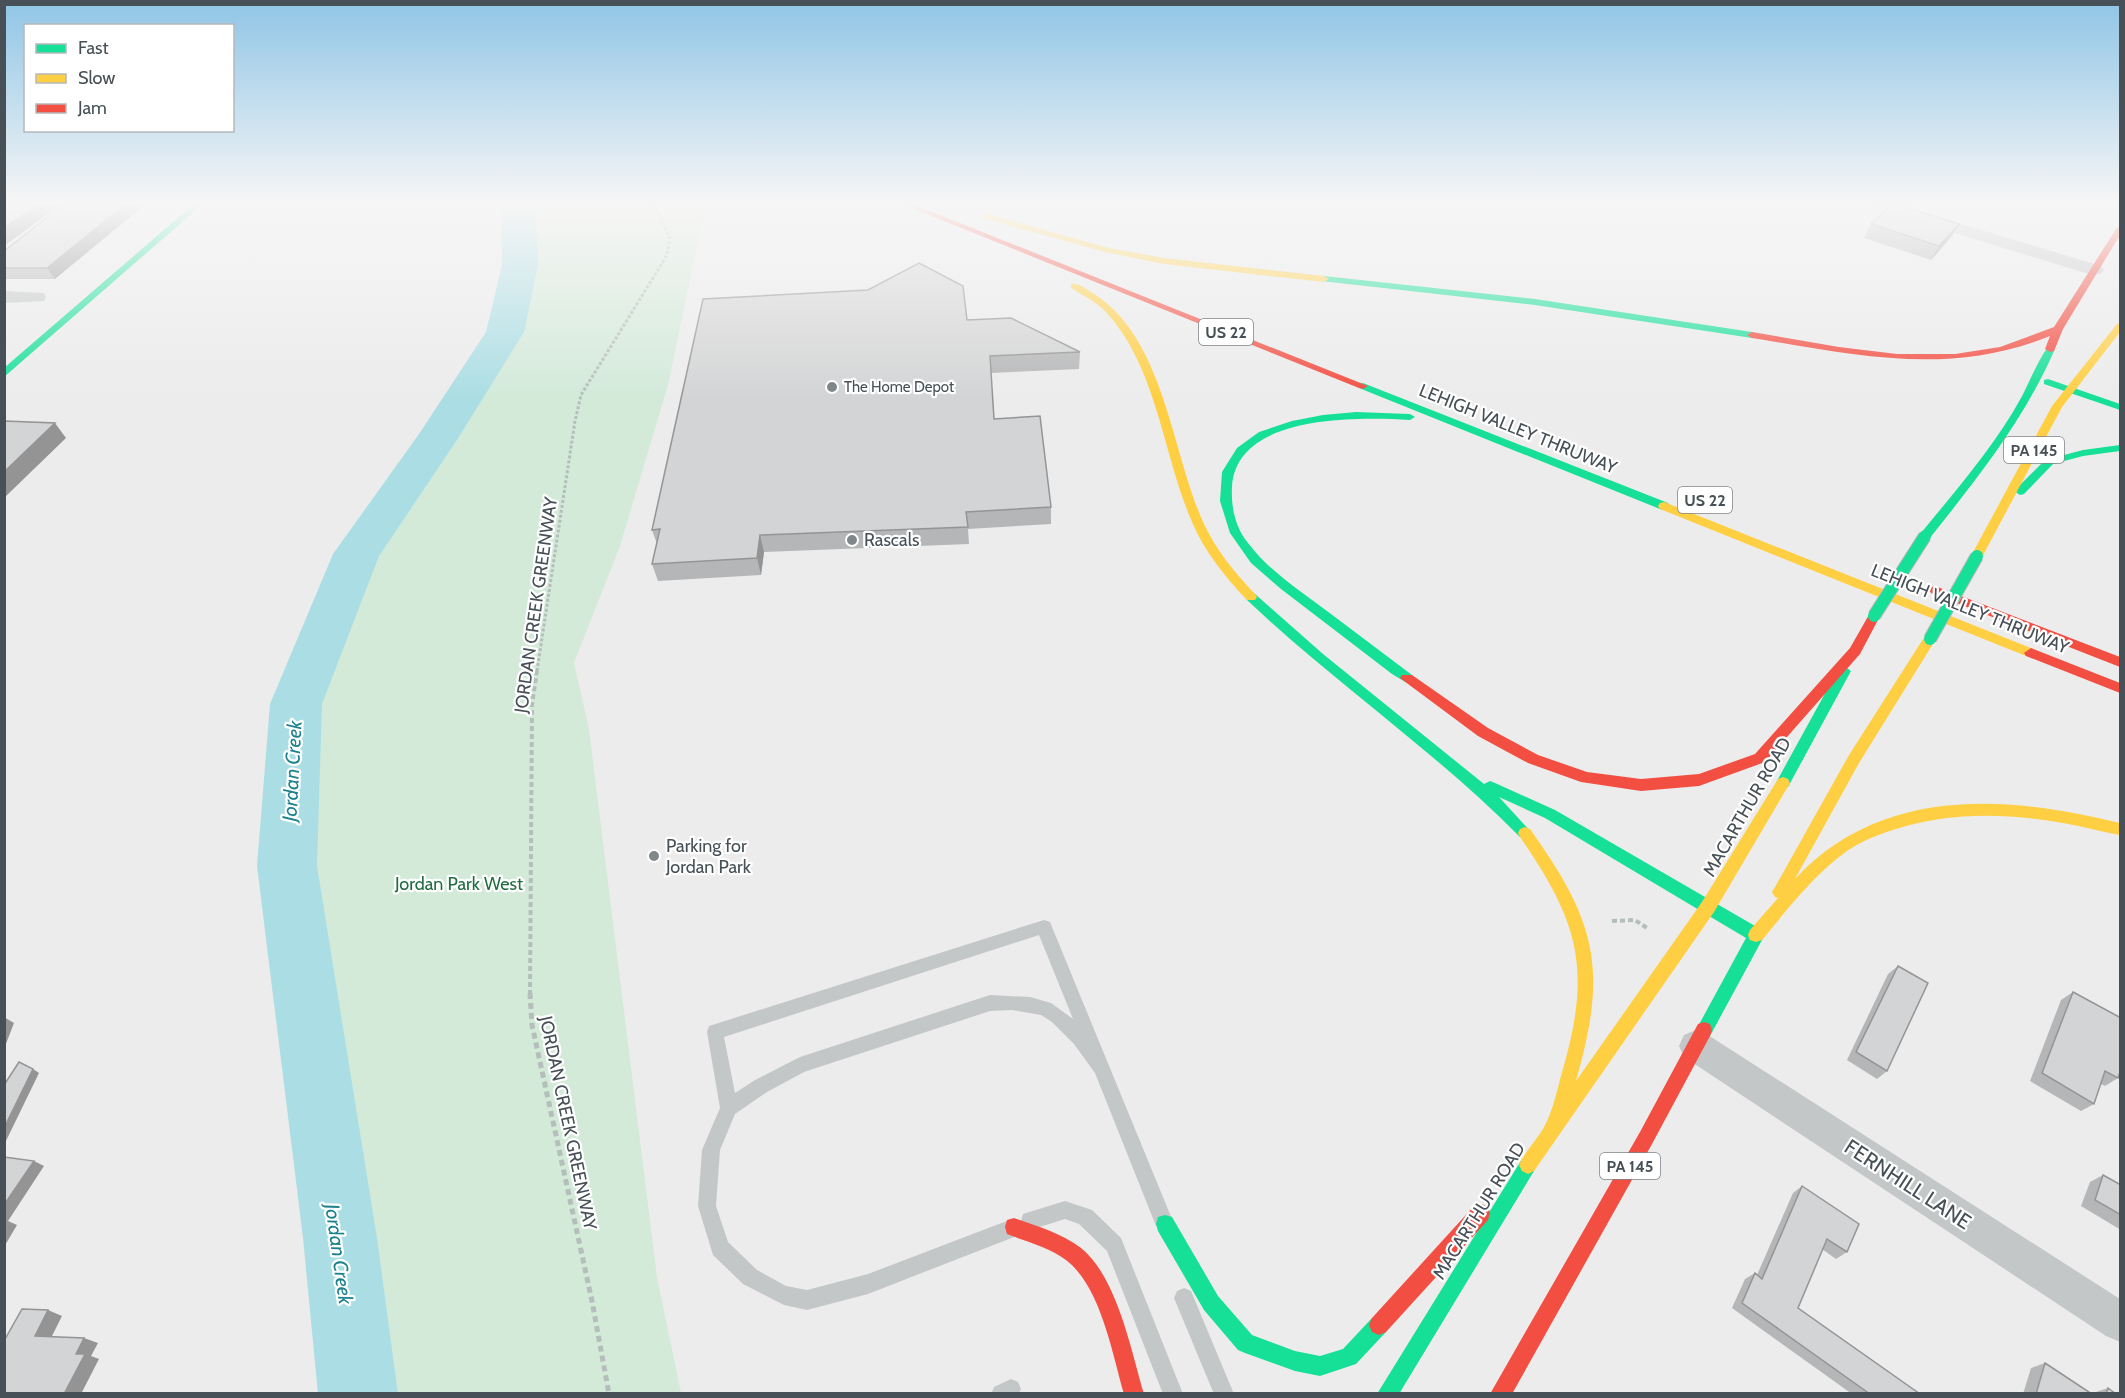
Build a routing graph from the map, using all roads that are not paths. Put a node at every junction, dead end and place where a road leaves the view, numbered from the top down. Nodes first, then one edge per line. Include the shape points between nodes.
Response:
1 (125, 268) edge
2 (1035, 268) edge
3 (1066, 268) edge
4 (1230, 268) edge
5 (2089, 268) edge
6 (2095, 270) joint
7 (4, 297) edge
8 (37, 297) dead end
9 (2121, 326) edge
10 (2058, 328) junction
11 (4, 374) edge
12 (2037, 378) junction
13 (2068, 389) junction
14 (2121, 407) edge
15 (2121, 448) edge
16 (1549, 461) junction
17 (2000, 511) junction
18 (1888, 572) dead end
19 (1855, 651) junction
20 (2121, 662) edge
21 (2121, 688) edge
22 (1473, 780) junction
23 (2121, 829) edge
24 (1708, 907) junction
25 (1756, 935) junction
26 (1696, 1046) junction
27 (1103, 1070) junction
28 (729, 1108) junction
29 (1551, 1134) junction
30 (1533, 1157) junction
31 (1164, 1224) junction
32 (1014, 1227) junction
33 (2121, 1322) edge
34 (1134, 1394) edge
35 (1173, 1394) edge
36 (1224, 1394) edge
37 (1387, 1394) edge
38 (1500, 1394) edge

1 - 11 main road
2 - 22 main road via 1091,294 1129,333 1143,361 1188,497 1216,555 1263,610
3 - 16 main road, LEHIGH VALLEY THRUWAY / US 22
4 - 10 main road via 1537,302 1880,356 1976,356 2022,345
5 - 6 street
6 - 10 main road, MACARTHUR ROAD / PA 145
7 - 8 street
9 - 13 main road, PA 145
10 - 12 main road, MACARTHUR ROAD / PA 145
12 - 13 main road
12 - 19 main road, MACARTHUR ROAD / PA 145, bridge via 1981,465 1925,536
13 - 14 main road
13 - 17 main road, PA 145
15 - 17 main road via 2049,462
16 - 19 main road via 1417,418 1365,412 1330,414 1288,424 1251,443 1229,468 1223,498 1235,534 1263,566 1453,713 1518,753 1592,779 1670,784 1718,775 1760,758
16 - 21 main road, LEHIGH VALLEY THRUWAY / US 22
17 - 25 main road, PA 145, bridge via 1930,639 1854,759
18 - 20 main road, LEHIGH VALLEY THRUWAY
19 - 24 main road, MACARTHUR ROAD / PA 145 via 1766,815
22 - 24 main road via 1551,814
22 - 29 main road via 1540,852 1569,896 1578,921 1587,974 1586,1005
23 - 25 main road via 2060,814 2002,809 1949,812 1899,821 1835,851
24 - 25 main road
24 - 29 main road, MACARTHUR ROAD / PA 145
25 - 26 main road, PA 145
26 - 33 street, FERNHILL LANE
26 - 38 main road, PA 145
27 - 28 lane via 1057,1013 1032,1003 1011,1001 970,1008 800,1065
27 - 28 lane via 1044,927 715,1032
27 - 31 lane
28 - 32 lane via 711,1150 707,1206 720,1248 750,1277 784,1294 807,1300 868,1284
29 - 30 main road, MACARTHUR ROAD / PA 145
30 - 31 main road via 1349,1357 1320,1366 1245,1342 1211,1303
30 - 37 main road, MACARTHUR ROAD / PA 145
31 - 36 lane via 1176,1278
32 - 34 main road via 1080,1260 1098,1285
32 - 35 lane via 1065,1210 1085,1217 1114,1245

